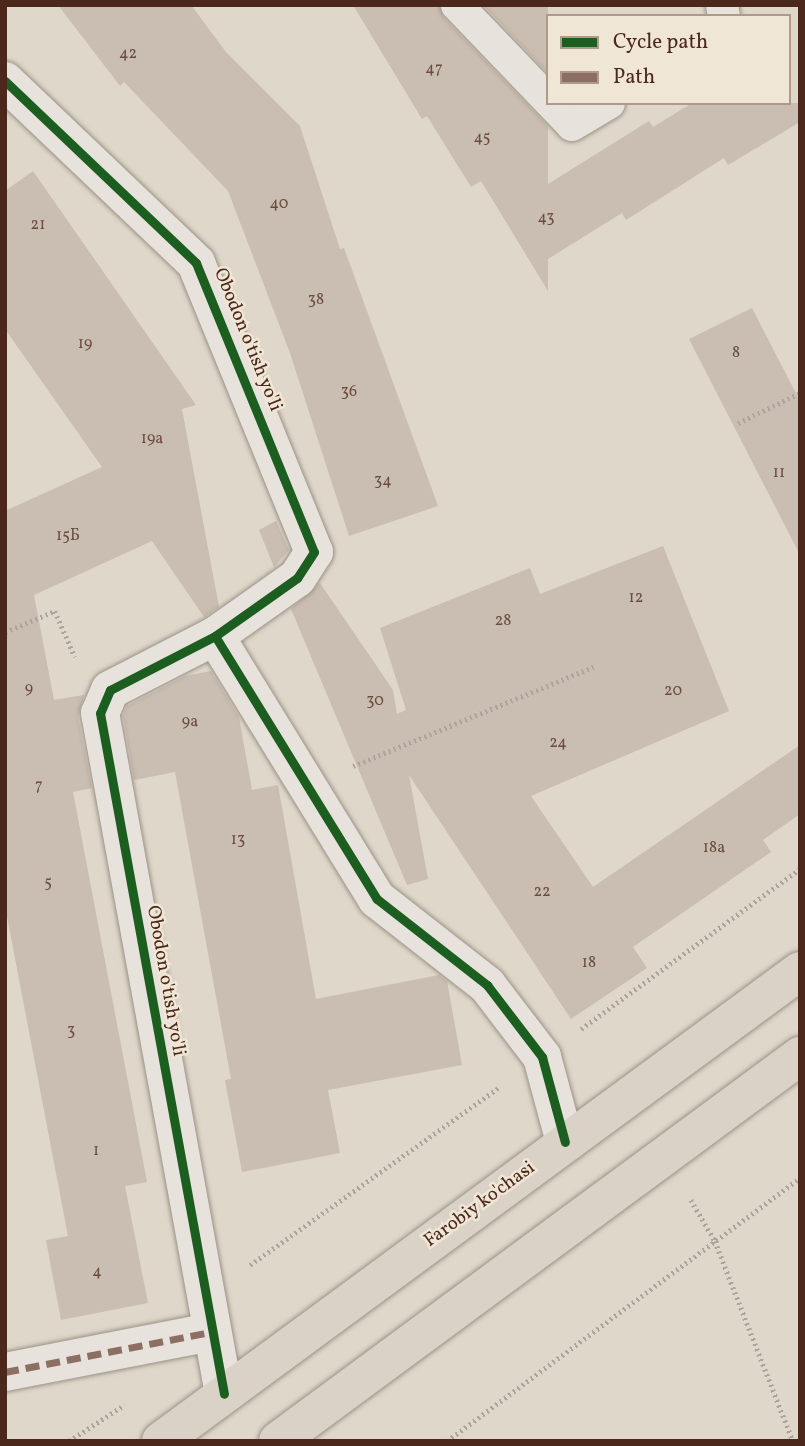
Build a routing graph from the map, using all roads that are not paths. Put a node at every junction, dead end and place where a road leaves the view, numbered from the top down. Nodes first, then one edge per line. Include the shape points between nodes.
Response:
1 (457, 5) edge
2 (5, 81) edge
3 (546, 99) edge
4 (552, 105) edge
5 (606, 105) edge
6 (215, 636) junction
7 (800, 971) edge
8 (800, 1056) edge
9 (565, 1142) junction
10 (209, 1332) junction
11 (5, 1372) edge
12 (223, 1394) junction
13 (161, 1441) edge
14 (278, 1441) edge

1 - 3 lane
2 - 6 street, Obodon o'tish yo'li via 196,263 314,552 297,578
4 - 5 lane via 572,125
6 - 9 street via 377,899 487,985 542,1057
6 - 10 street, Obodon o'tish yo'li via 110,690 100,713
7 - 9 main road, Farobiy ko'chasi
8 - 14 main road
9 - 12 main road, Farobiy ko'chasi
10 - 11 street
10 - 12 street, Obodon o'tish yo'li
12 - 13 main road, Farobiy ko'chasi

